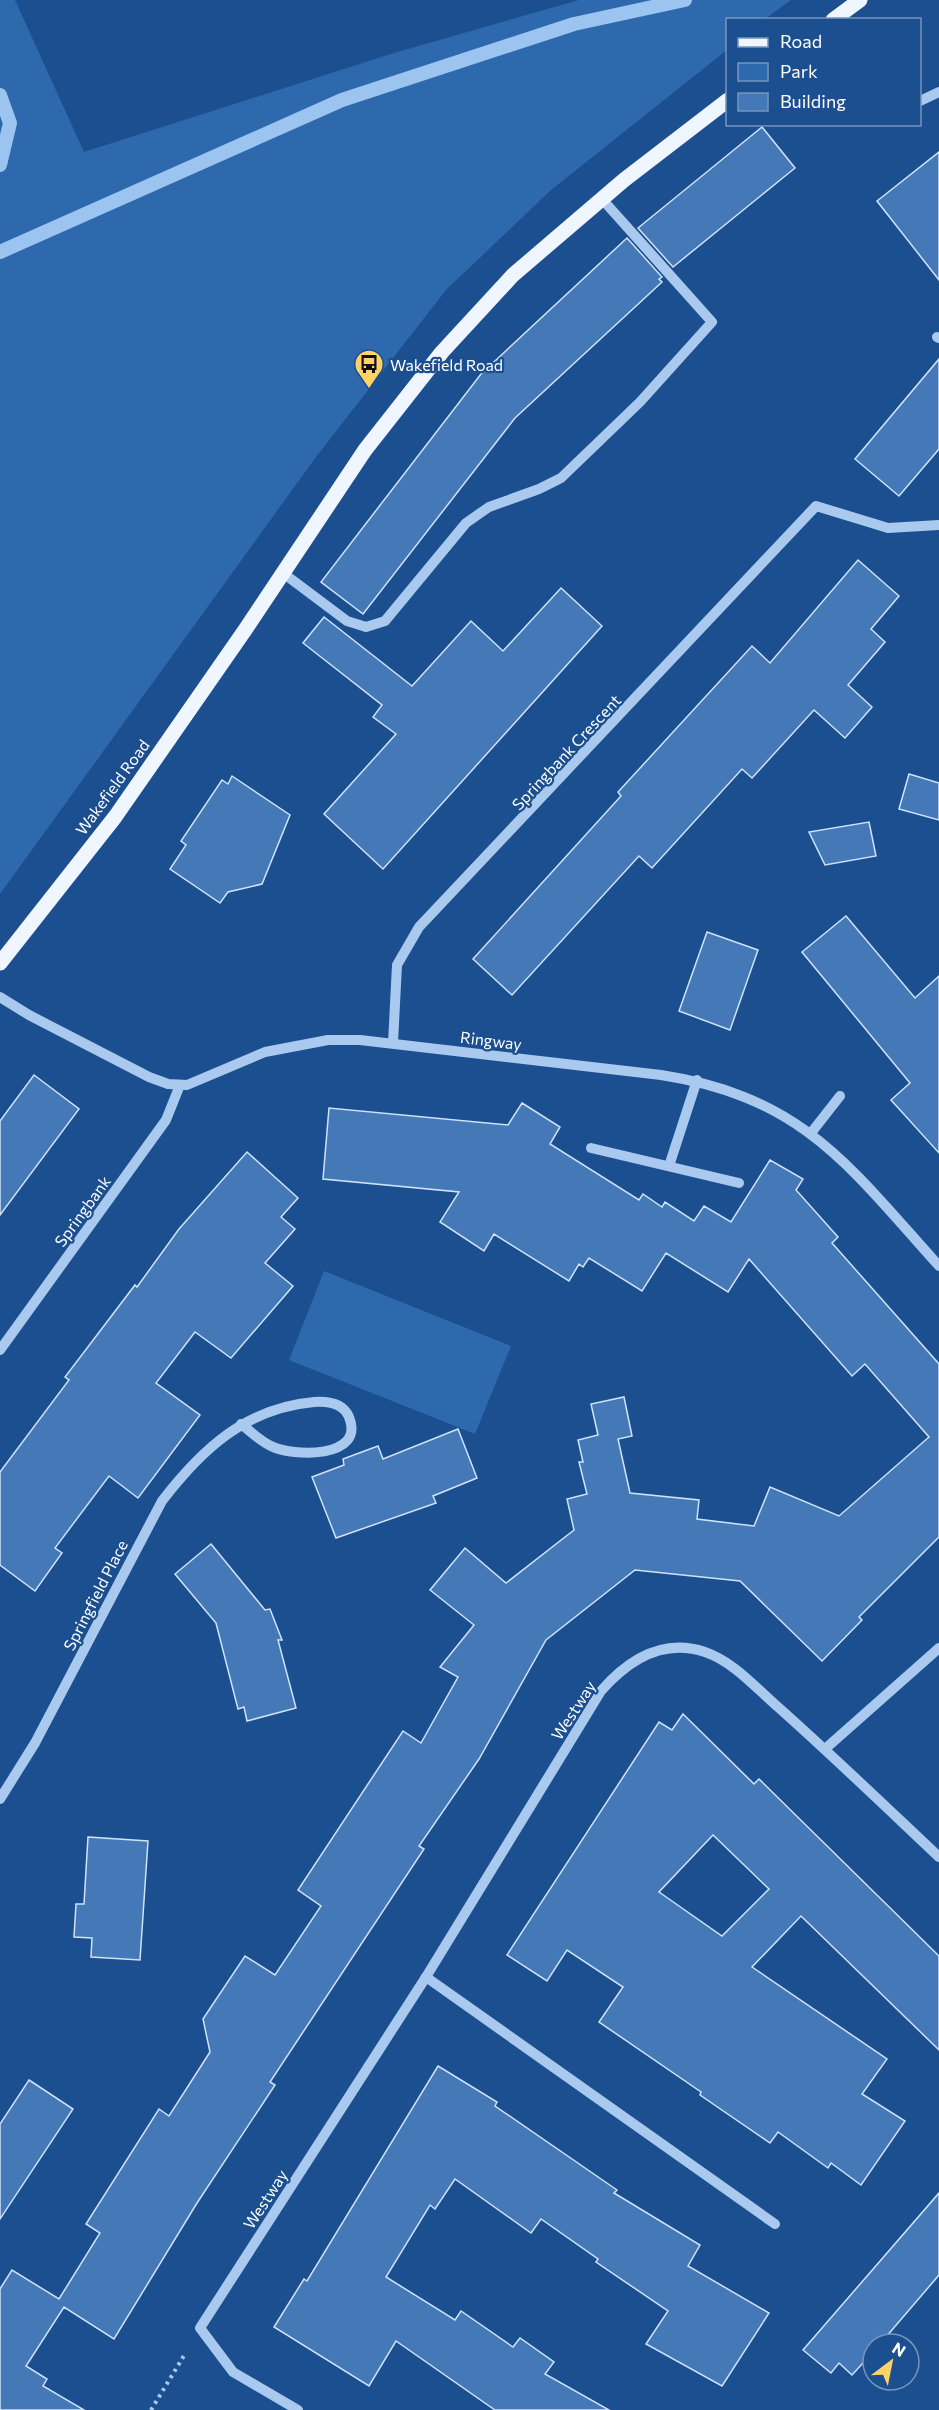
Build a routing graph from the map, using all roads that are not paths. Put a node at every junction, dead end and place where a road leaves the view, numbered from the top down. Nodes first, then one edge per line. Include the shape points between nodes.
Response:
1 (860, 0) edge
2 (836, 18) edge
3 (939, 92) edge
4 (921, 101) edge
5 (726, 102) edge
6 (602, 199) junction
7 (939, 525) edge
8 (283, 573) junction
9 (0, 963) edge
10 (0, 997) edge
11 (393, 1043) junction
12 (697, 1080) junction
13 (180, 1085) junction
14 (840, 1096) dead end
15 (811, 1133) junction
16 (591, 1148) dead end
17 (669, 1166) junction
18 (739, 1183) dead end
19 (939, 1266) edge
20 (0, 1350) edge
21 (241, 1425) junction
22 (939, 1648) edge
23 (825, 1749) junction
24 (0, 1799) edge
25 (939, 1857) edge
26 (426, 1977) junction
27 (775, 2224) dead end
28 (298, 2410) edge

1 - 2 main road
3 - 4 street
5 - 6 main road, Wakefield Road
6 - 8 main road, Wakefield Road via 513,275 442,352 365,450
6 - 8 street via 712,322 640,402 561,478 489,507 466,523 385,621 366,627 347,621
7 - 11 street, Springbank Crescent via 888,528 816,506 420,927 397,965
8 - 9 main road, Wakefield Road via 114,817
10 - 13 street, Ringway via 29,1016 149,1077
11 - 12 street, Ringway
11 - 13 street, Ringway via 328,1040 296,1044
12 - 15 street, Ringway via 765,1104
12 - 17 street
13 - 20 street, Springbank via 166,1120
14 - 15 street
15 - 19 street, Ringway via 851,1168
16 - 17 street
17 - 18 street
21 - 21 street, Springfield Place via 284,1404 321,1401 338,1405 349,1418 350,1426 339,1449 299,1455 270,1446
21 - 24 street, Springfield Place via 185,1470 162,1500 35,1743
22 - 23 street
23 - 25 street, Westway
23 - 26 street, Westway via 731,1666 705,1652 676,1648 647,1654 621,1668 601,1690
26 - 27 street
26 - 28 street, Westway via 200,2328 233,2372

